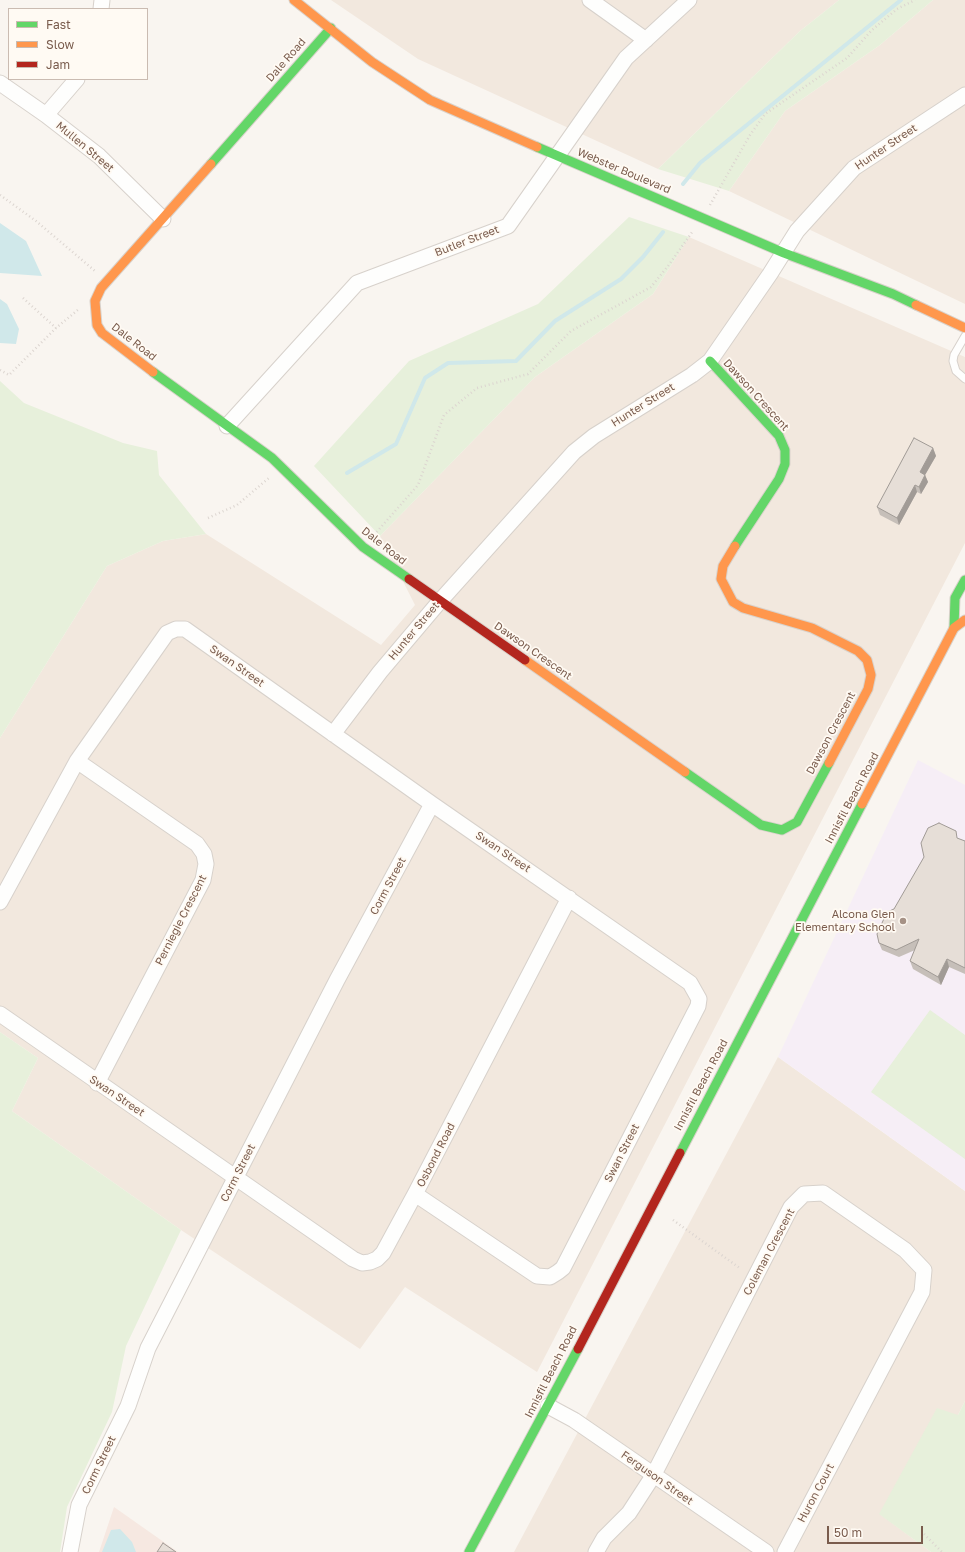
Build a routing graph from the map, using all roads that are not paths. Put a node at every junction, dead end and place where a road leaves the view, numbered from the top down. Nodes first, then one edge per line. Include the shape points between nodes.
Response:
1 (294, 0) edge
2 (590, 0) edge
3 (688, 0) edge
4 (331, 28) junction
5 (646, 40) junction
6 (76, 80) edge
7 (0, 83) edge
8 (964, 96) edge
9 (46, 115) junction
10 (557, 156) junction
11 (163, 219) junction
12 (784, 253) junction
13 (965, 328) edge
14 (965, 336) edge
15 (710, 361) junction
16 (965, 379) edge
17 (227, 426) junction
18 (965, 580) edge
19 (440, 601) junction
20 (965, 620) edge
21 (954, 628) junction
22 (333, 734) junction
23 (77, 761) junction
24 (432, 804) junction
25 (569, 898) junction
26 (0, 902) edge
27 (0, 1014) edge
28 (98, 1083) junction
29 (236, 1177) junction
30 (415, 1194) junction
31 (548, 1406) junction
32 (847, 1433) joint
33 (652, 1476) junction
34 (70, 1552) edge
35 (469, 1552) edge
36 (596, 1552) edge
37 (766, 1552) edge
38 (785, 1552) edge

1 - 4 street, Webster Boulevard
2 - 5 street
3 - 5 street, Butler Street
4 - 10 street, Webster Boulevard via 372,62 430,100
4 - 11 street, Dale Road
5 - 10 street, Butler Street via 626,58
6 - 9 street
7 - 9 street, Mullen Street
8 - 12 street, Hunter Street via 854,168 797,231
9 - 11 street, Mullen Street via 99,156
10 - 12 street, Webster Boulevard
10 - 17 street, Butler Street via 508,226 357,283
11 - 17 street, Dale Road via 101,288 95,301 97,325 102,333 118,346
12 - 13 street, Webster Boulevard via 892,294
12 - 15 street, Hunter Street
14 - 16 lane via 953,361 956,371
15 - 19 street, Hunter Street via 594,436 574,452
15 - 19 street, Dawson Crescent via 780,436 786,464 723,566 721,579 726,591 733,602 743,608 812,628 858,651 866,660 871,676 868,690 798,822 782,830 761,825
17 - 19 street, Dale Road via 272,458 363,547
18 - 21 street, Innisfil Beach Road via 955,598
19 - 22 street, Hunter Street via 380,672
20 - 21 street, Innisfil Beach Road
21 - 31 street, Innisfil Beach Road
22 - 23 street, Swan Street via 185,629 180,629 167,633
22 - 24 street, Swan Street
23 - 26 street, Swan Street
23 - 28 street, Perniegie Crescent via 197,844 204,854 206,864 203,880
24 - 25 street, Swan Street
24 - 29 street, Corm Street via 337,980
25 - 30 street, Osbond Road
25 - 30 street, Swan Street via 690,983 699,999 698,1006 563,1268 550,1277 537,1276
27 - 28 street, Swan Street
28 - 29 street, Swan Street
29 - 30 street, Osbond Road via 362,1263 373,1261 382,1254
29 - 34 street, Corm Street via 148,1348 128,1406 79,1505
31 - 33 street, Ferguson Street via 574,1420
31 - 35 street, Innisfil Beach Road
32 - 33 street, Coleman Crescent via 922,1292 924,1270 905,1250 823,1193 804,1194 791,1207
32 - 38 street, Huron Court
33 - 36 street, Coleman Crescent via 629,1513 604,1538
33 - 37 street, Ferguson Street

